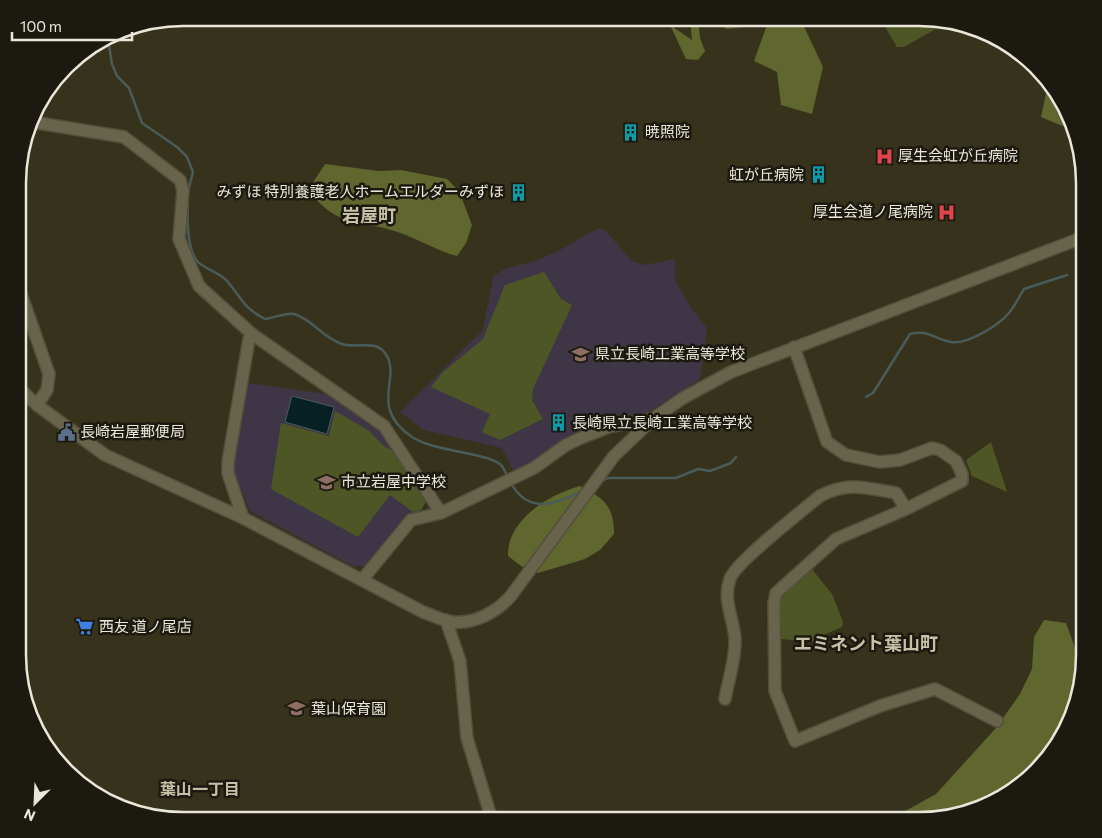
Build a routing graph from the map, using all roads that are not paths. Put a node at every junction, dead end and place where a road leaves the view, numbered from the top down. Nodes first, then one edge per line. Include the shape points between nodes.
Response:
1 (39, 123) edge
2 (1076, 240) edge
3 (26, 310) edge
4 (252, 334) junction
5 (794, 347) junction
6 (26, 395) edge
7 (37, 405) junction
8 (654, 418) junction
9 (906, 509) junction
10 (441, 513) junction
11 (243, 518) junction
12 (362, 580) junction
13 (446, 620) junction
14 (725, 700) dead end
15 (997, 721) dead end
16 (489, 811) edge

1 - 4 street via 124,137 180,180 183,191 179,238 199,286
2 - 5 street
3 - 7 street via 48,374 46,390
4 - 10 street via 384,426
4 - 11 street via 228,462 228,473
5 - 8 street via 731,372
5 - 9 street via 827,442 846,455 880,462 900,460 932,448 947,453 956,461 962,480
6 - 7 street
7 - 11 street via 105,455
8 - 10 street via 609,427 581,438 516,476
8 - 13 street via 594,480 500,608 487,616 465,621
9 - 14 street via 896,493 848,486 835,488 820,496 741,564 730,578 727,609 735,640
9 - 15 street via 836,539 776,593 775,691 795,741 880,706 935,689
10 - 12 street via 410,520
11 - 12 street
12 - 13 street via 423,612
13 - 16 street via 460,661 467,738

